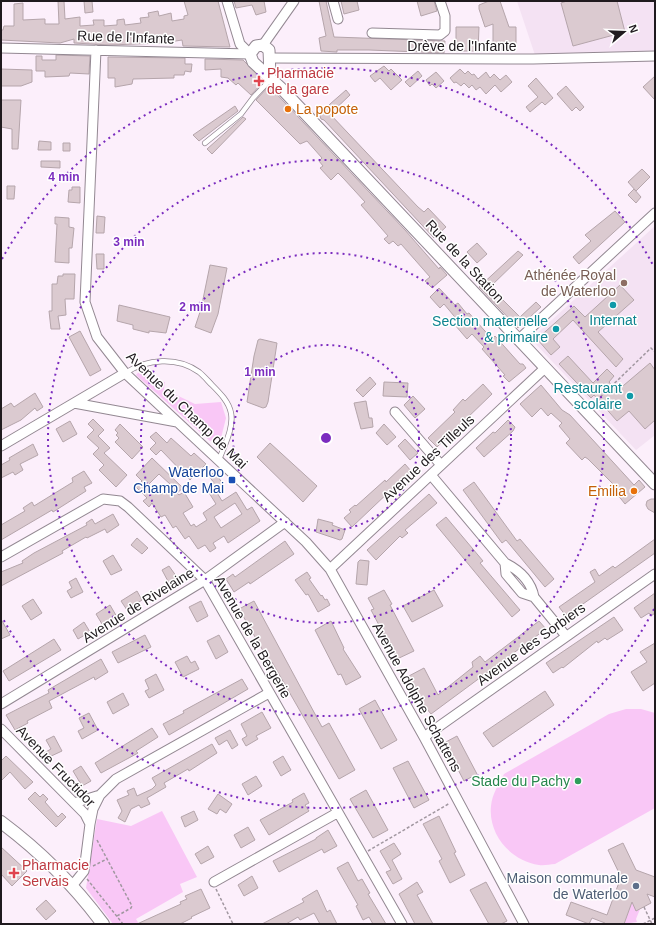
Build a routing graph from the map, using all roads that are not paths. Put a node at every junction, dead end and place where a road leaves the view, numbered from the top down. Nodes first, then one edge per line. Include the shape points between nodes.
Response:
1 (227, 1) edge
2 (294, 1) edge
3 (333, 1) edge
4 (440, 1) edge
5 (338, 19) dead end
6 (372, 33) dead end
7 (263, 45) junction
8 (1, 48) edge
9 (96, 50) junction
10 (250, 54) junction
11 (655, 56) edge
12 (269, 58) junction
13 (256, 64) junction
14 (271, 77) junction
15 (205, 143) dead end
16 (655, 213) edge
17 (518, 340) junction
18 (545, 368) junction
19 (125, 373) junction
20 (74, 403) junction
21 (395, 412) dead end
22 (177, 422) junction
23 (1, 446) edge
24 (219, 460) junction
25 (441, 465) junction
26 (430, 475) junction
27 (655, 484) edge
28 (285, 522) junction
29 (1, 557) edge
30 (330, 569) junction
31 (655, 574) edge
32 (205, 580) junction
33 (566, 636) junction
34 (269, 693) junction
35 (1, 704) edge
36 (1, 729) edge
37 (424, 737) junction
38 (100, 795) junction
39 (74, 803) junction
40 (337, 813) junction
41 (1, 822) edge
42 (90, 827) junction
43 (214, 882) road end
44 (72, 886) junction
45 (103, 924) edge
46 (402, 924) edge
47 (524, 924) edge

1 - 10 street via 240,44
2 - 7 street
3 - 5 street
4 - 6 street via 445,16 445,31 440,35
7 - 10 street via 253,48
7 - 12 street via 269,50
8 - 9 street, Rue de l'Infante
9 - 10 street, Rue de l'Infante
9 - 19 street, Avenue du Champ de Mai via 85,302 97,337
10 - 13 street
11 - 12 street, Drève de l'Infante via 533,60
12 - 13 street via 264,64
12 - 14 street
13 - 14 street, Rue de la Station
14 - 15 lane via 241,114
14 - 17 street, Rue de la Station
16 - 17 street
17 - 18 street, Rue de la Station
18 - 25 street, Avenue des Tilleuls
18 - 27 street, Rue de la Station
19 - 20 street
19 - 22 street, Avenue du Champ de Mai
19 - 24 lane via 136,366 155,361 179,363 199,372 222,395 231,412 230,429
20 - 22 street
20 - 23 street
21 - 25 street
22 - 24 street, Avenue du Champ de Mai
24 - 28 street, Avenue du Champ de Mai
25 - 26 street, Avenue des Tilleuls
26 - 30 street, Avenue des Tilleuls
26 - 33 street via 505,563 506,574 522,593 534,598
28 - 30 street, Avenue du Champ de Mai
28 - 32 street, Avenue de Rivelaine
29 - 32 street, Avenue de la Bergerie via 102,499 111,499 120,501 128,507
30 - 37 street, Avenue Adolphe Schattens
31 - 33 street, Avenue des Sorbiers
32 - 34 street, Avenue de la Bergerie
32 - 35 street, Avenue de Rivelaine
33 - 37 street, Avenue des Sorbiers
34 - 38 street via 116,779
34 - 40 street, Avenue de la Bergerie
36 - 39 street, Avenue Fructidor
37 - 47 street, Avenue Adolphe Schattens
38 - 39 street
38 - 42 street, Avenue Fructidor via 93,810
39 - 42 street, Avenue Fructidor via 85,814
40 - 43 street
40 - 46 street, Avenue de la Bergerie
41 - 44 main road via 34,848
42 - 44 street, Avenue Fructidor via 83,872
44 - 45 main road

